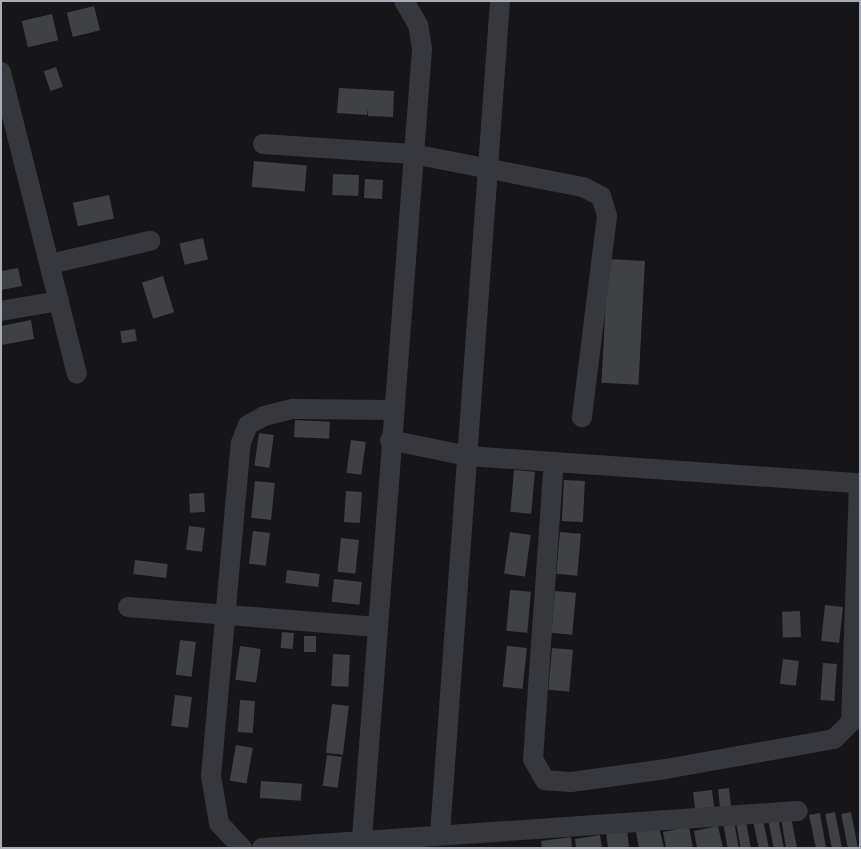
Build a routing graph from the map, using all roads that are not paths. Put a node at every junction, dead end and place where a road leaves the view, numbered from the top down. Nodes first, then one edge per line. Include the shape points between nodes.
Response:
1 (404, 1) edge
2 (500, 1) edge
3 (1, 72) edge
4 (263, 144) dead end
5 (413, 154) junction
6 (489, 170) junction
7 (150, 241) dead end
8 (50, 264) junction
9 (59, 301) junction
10 (1, 311) edge
11 (76, 374) dead end
12 (392, 410) junction
13 (582, 417) dead end
14 (390, 440) junction
15 (468, 456) junction
16 (554, 462) junction
17 (128, 607) dead end
18 (227, 614) junction
19 (377, 627) junction
20 (798, 811) dead end
21 (440, 834) junction
22 (362, 838) junction
23 (242, 848) edge
24 (262, 848) edge

1 - 5 street via 418,26 422,49
2 - 6 street
3 - 8 street
4 - 5 street
5 - 6 street
5 - 12 street
6 - 13 street via 583,187 601,196 608,216
6 - 15 street
7 - 8 street
8 - 9 street
9 - 10 street
9 - 11 street
12 - 14 street
12 - 18 street via 293,409 264,416 248,425 241,443
14 - 15 street
14 - 19 street
15 - 16 street
15 - 21 street
16 - 16 street via 859,483 852,722 834,739 656,771 572,782 545,780 533,758
17 - 18 street
18 - 19 street
18 - 23 street via 211,796 218,823
19 - 22 street
20 - 21 street
21 - 22 street
22 - 24 street

